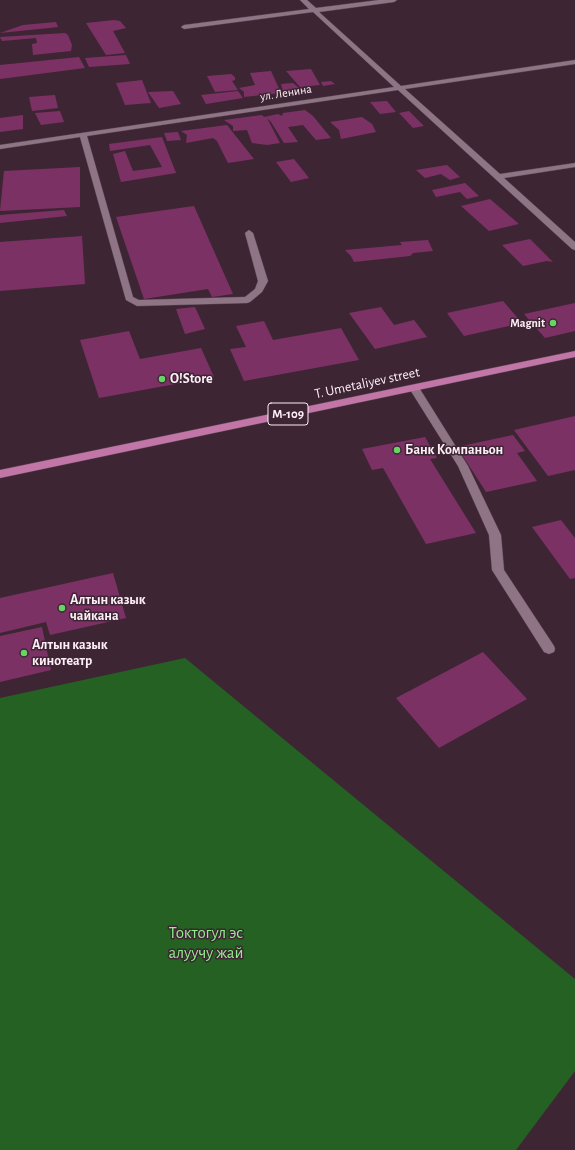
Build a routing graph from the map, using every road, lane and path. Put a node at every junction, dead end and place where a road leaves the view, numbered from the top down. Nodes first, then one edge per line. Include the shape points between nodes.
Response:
1 (303, 0) edge
2 (394, 0) edge
3 (316, 11) junction
4 (184, 27) dead end
5 (575, 62) edge
6 (400, 87) junction
7 (83, 135) junction
8 (0, 147) edge
9 (575, 165) edge
10 (498, 177) junction
11 (250, 233) dead end
12 (575, 247) edge
13 (575, 354) edge
14 (414, 388) junction
15 (0, 474) edge
16 (550, 649) dead end

1 - 3 street
2 - 3 street
3 - 4 street
3 - 6 street
5 - 6 street, ул. Ленина
6 - 7 street, ул. Ленина
6 - 10 street
7 - 8 street, ул. Ленина
7 - 11 street via 129,298 136,303 246,300 259,290 263,281
9 - 10 street
10 - 12 street
13 - 14 main road, T. Umetaliyev street / М-109
14 - 15 main road, T. Umetaliyev street / М-109
14 - 16 street via 463,466 495,535 498,570

